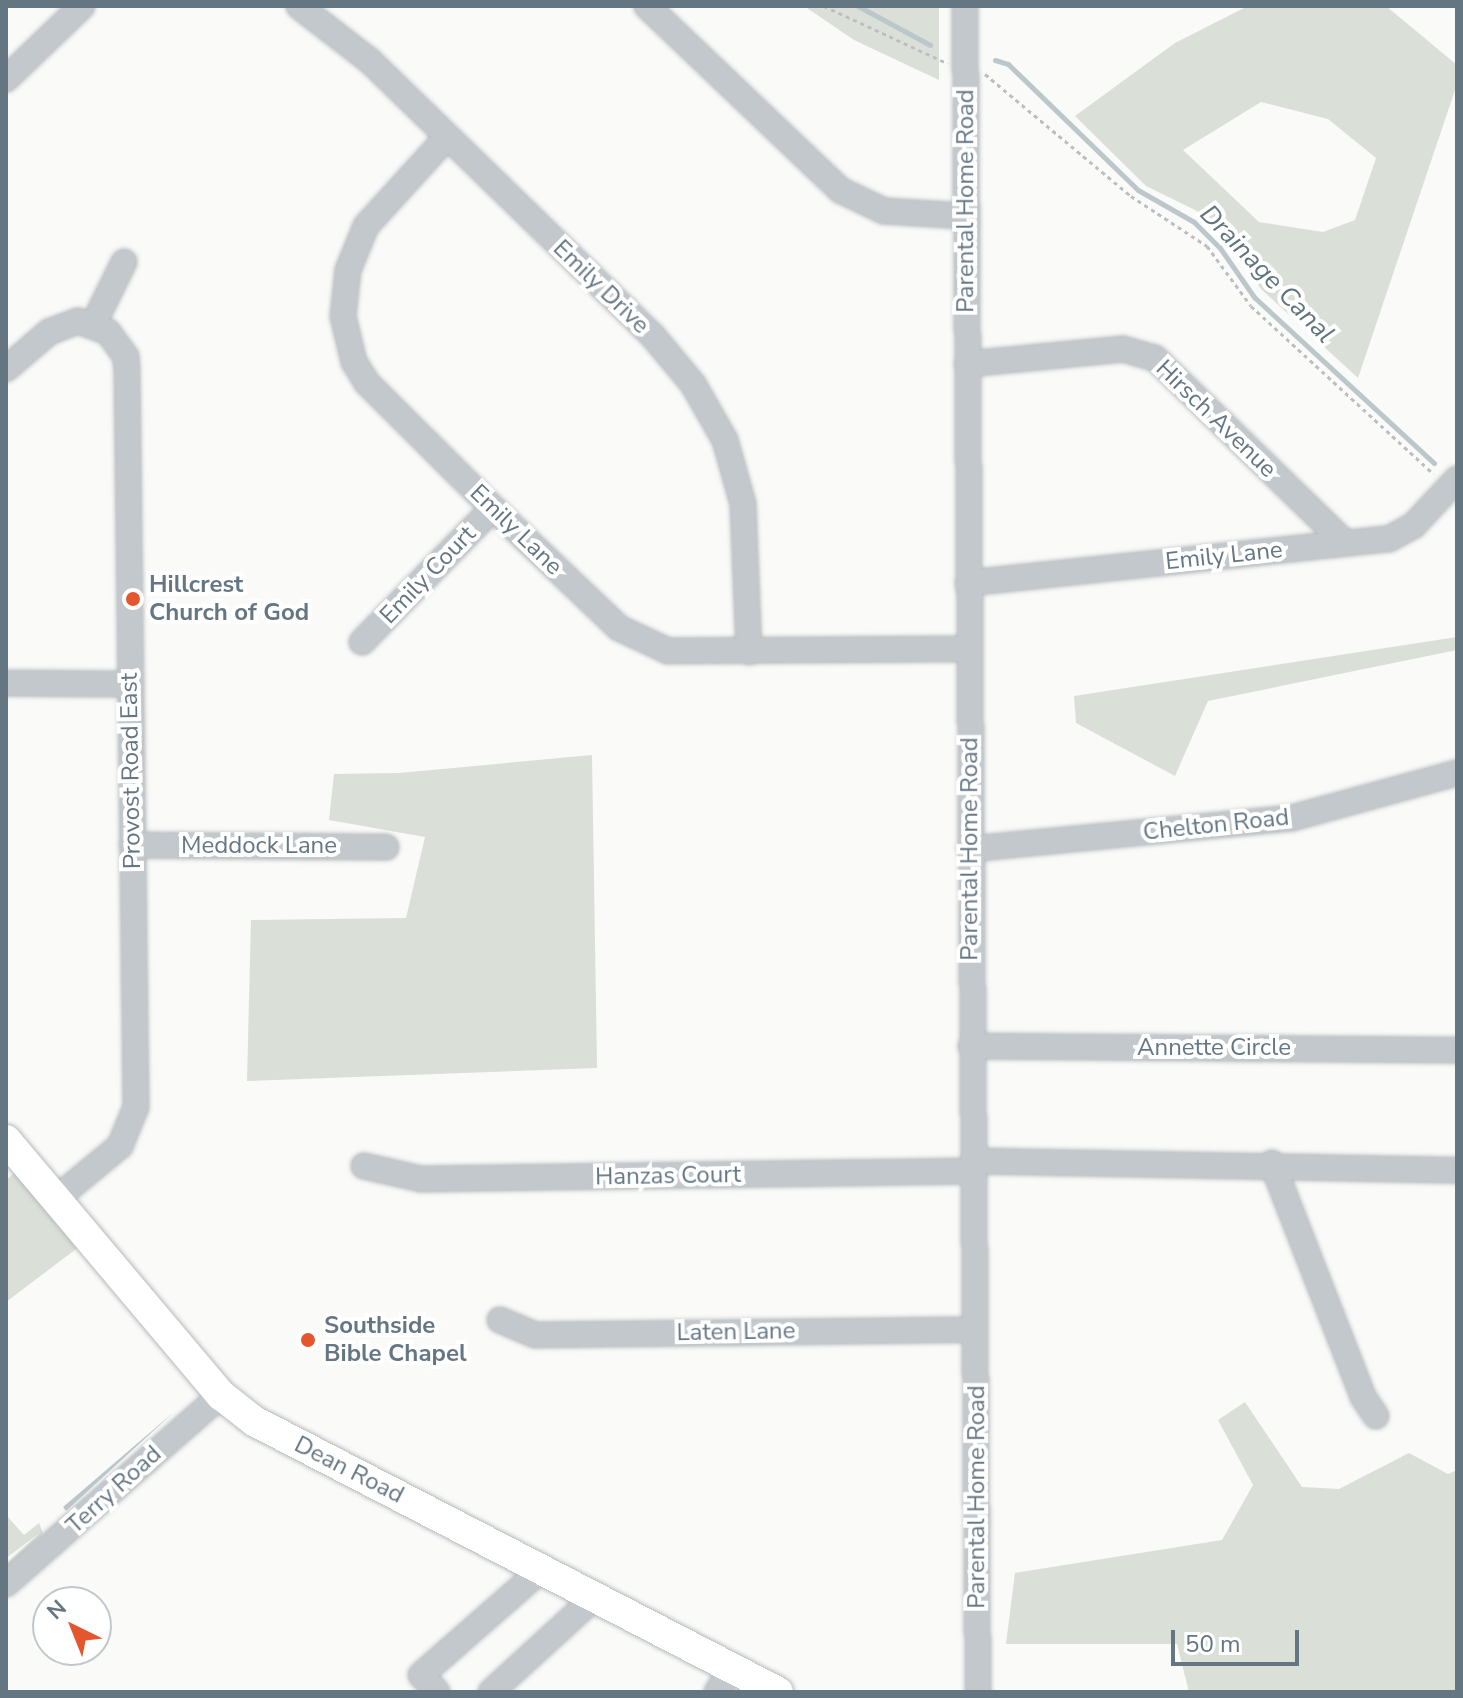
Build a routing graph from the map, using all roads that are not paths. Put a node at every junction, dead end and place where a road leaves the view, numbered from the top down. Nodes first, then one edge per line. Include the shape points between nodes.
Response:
1 (82, 6) edge
2 (299, 6) edge
3 (647, 6) edge
4 (965, 6) edge
5 (6, 79) edge
6 (447, 137) junction
7 (965, 216) junction
8 (124, 262) dead end
9 (94, 323) junction
10 (967, 364) junction
11 (6, 369) edge
12 (1453, 483) edge
13 (493, 508) junction
14 (1345, 543) junction
15 (968, 583) junction
16 (362, 642) dead end
17 (969, 649) junction
18 (749, 652) junction
19 (6, 683) edge
20 (131, 684) junction
21 (1457, 773) edge
22 (132, 845) junction
23 (386, 847) dead end
24 (970, 849) junction
25 (971, 1046) junction
26 (1457, 1050) edge
27 (6, 1140) edge
28 (1272, 1163) junction
29 (364, 1166) dead end
30 (973, 1166) junction
31 (1457, 1170) edge
32 (56, 1199) junction
33 (500, 1320) dead end
34 (975, 1330) junction
35 (221, 1395) junction
36 (1376, 1416) dead end
37 (541, 1570) junction
38 (6, 1584) edge
39 (595, 1597) junction
40 (724, 1681) edge
41 (437, 1692) edge
42 (491, 1692) edge
43 (778, 1692) edge
44 (978, 1692) edge

1 - 5 street
2 - 6 street, Emily Drive via 349,42
3 - 7 street via 840,190 884,211
4 - 7 street, Parental Home Road
6 - 13 street, Emily Lane via 366,226 348,270 343,316 354,362 367,383
6 - 18 street, Emily Drive via 652,335 710,411 743,504
7 - 10 street, Parental Home Road
8 - 9 street
9 - 11 street via 61,325
9 - 20 street, Provost Road East via 118,342 127,370
10 - 14 street, Hirsch Avenue via 1123,349 1155,358
10 - 15 street, Parental Home Road
12 - 14 street, Emily Lane via 1402,534
13 - 16 street, Emily Court
13 - 18 street, Emily Lane via 632,637 679,652
14 - 15 street, Emily Lane
15 - 17 street, Parental Home Road
17 - 18 street, Emily Lane
17 - 24 street, Parental Home Road
19 - 20 street
20 - 22 street, Provost Road East
21 - 24 street, Chelton Road via 1292,818
22 - 23 street, Meddock Lane
22 - 32 street, Provost Road East via 134,1120 120,1146
24 - 25 street, Parental Home Road
25 - 26 street, Annette Circle
25 - 30 street, Parental Home Road
27 - 32 main road, Dean Road
28 - 30 street, Hanzas Court
28 - 31 street, Hanzas Court
28 - 36 street via 1363,1397
29 - 30 street, Hanzas Court via 421,1179
30 - 34 street, Parental Home Road
32 - 35 main road, Dean Road
33 - 34 street, Laten Lane via 535,1335
34 - 44 street, Parental Home Road
35 - 37 main road, Dean Road via 273,1432
35 - 38 street, Terry Road
37 - 39 main road, Dean Road
37 - 41 street via 421,1675
39 - 40 main road, Dean Road
39 - 42 street
40 - 43 main road, Dean Road

